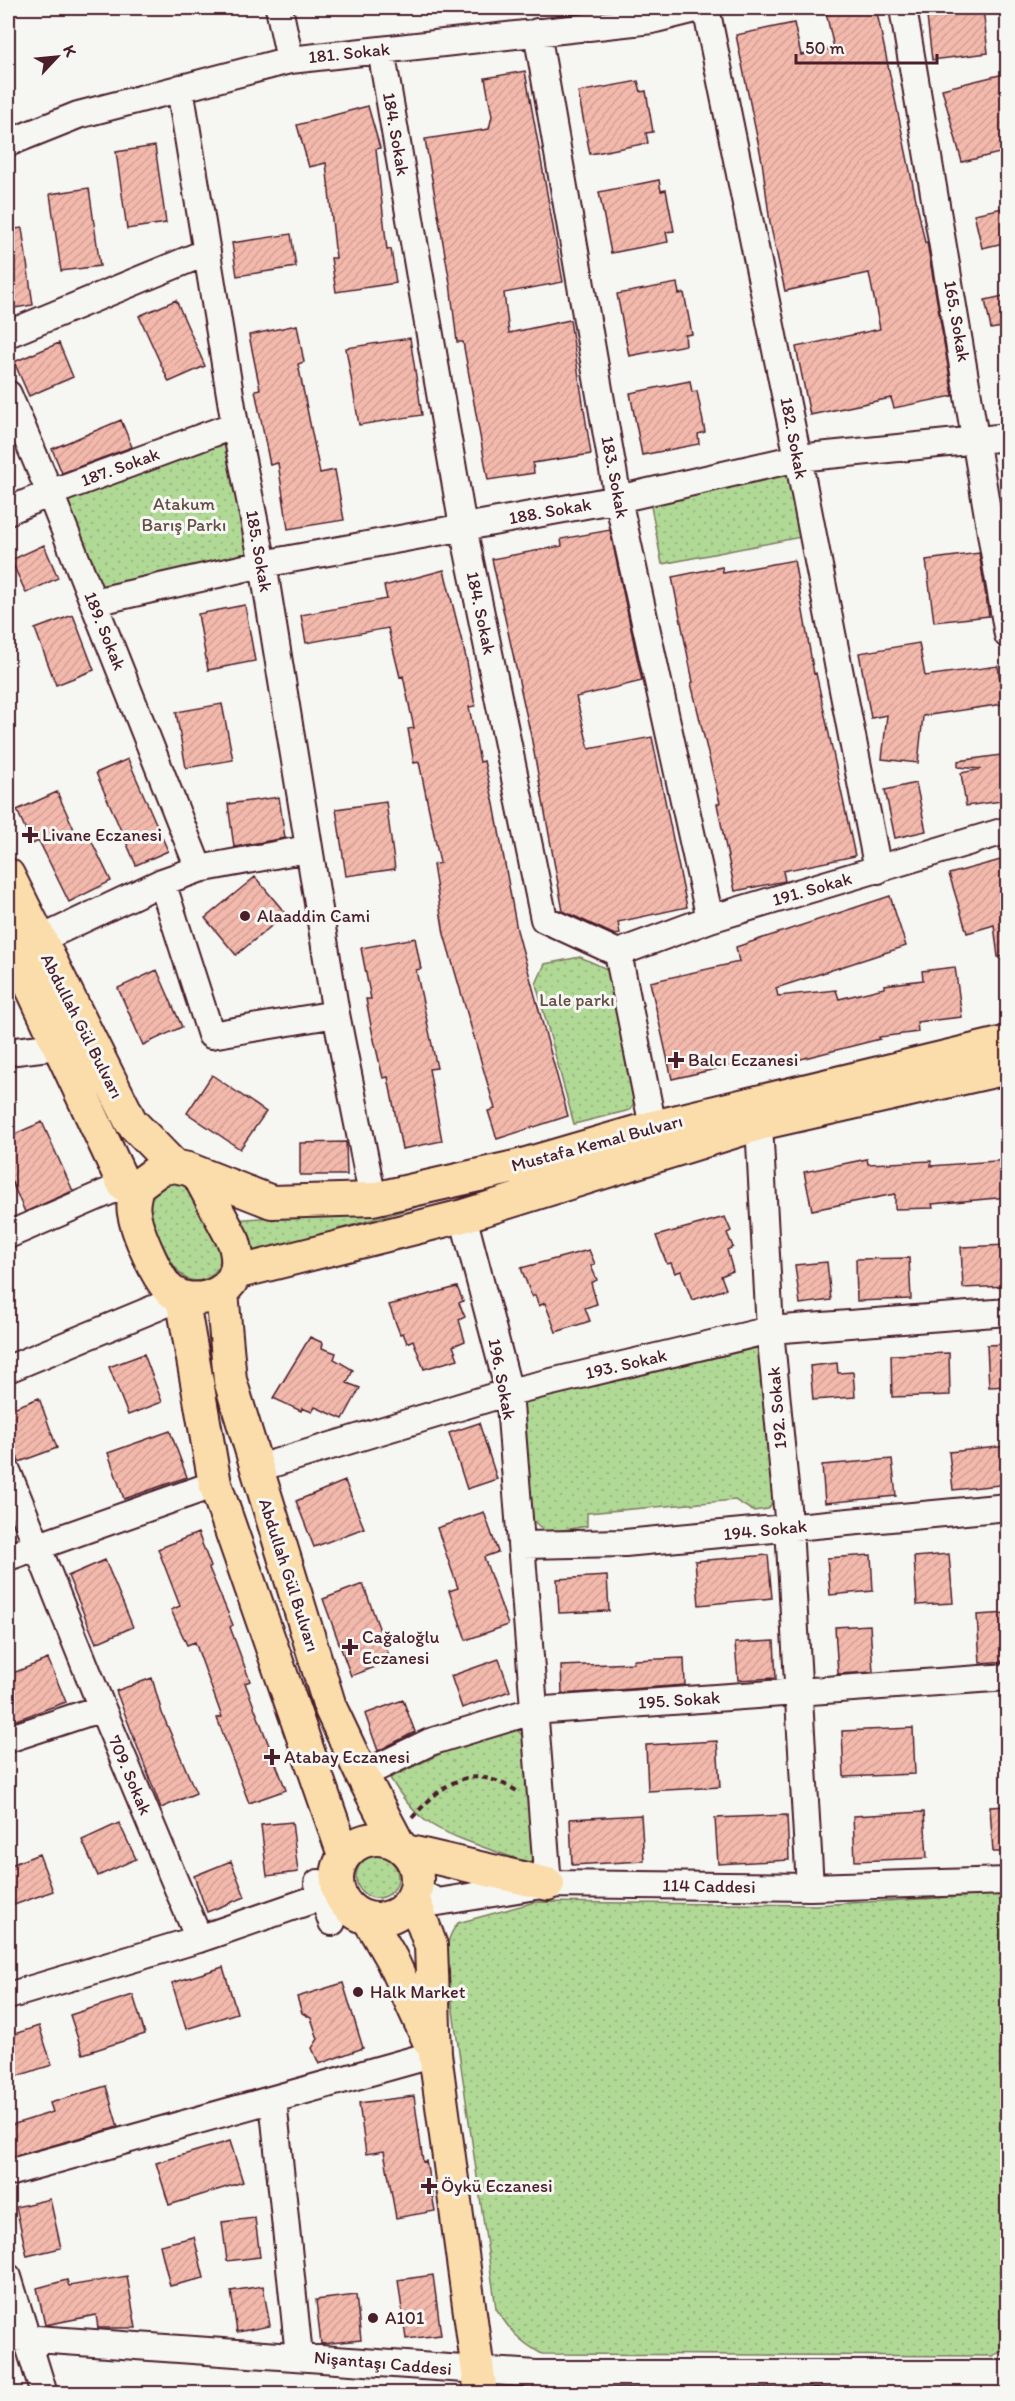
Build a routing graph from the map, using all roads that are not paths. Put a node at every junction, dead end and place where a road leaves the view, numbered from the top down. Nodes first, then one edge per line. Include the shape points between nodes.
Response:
1 (279, 8) edge
2 (700, 8) edge
3 (706, 8) edge
4 (903, 8) edge
5 (537, 32) junction
6 (381, 50) junction
7 (290, 60) junction
8 (180, 88) junction
9 (8, 143) edge
10 (207, 252) junction
11 (8, 334) edge
12 (8, 394) edge
13 (234, 425) junction
14 (1008, 437) edge
15 (977, 439) junction
16 (798, 458) junction
17 (50, 493) junction
18 (618, 499) junction
19 (8, 511) edge
20 (463, 527) junction
21 (262, 564) junction
22 (94, 602) junction
23 (1008, 634) edge
24 (1008, 830) edge
25 (307, 849) junction
26 (199, 869) junction
27 (878, 870) junction
28 (8, 875) edge
29 (162, 882) junction
30 (710, 919) junction
31 (8, 938) edge
32 (39, 940) junction
33 (618, 953) junction
34 (336, 1014) junction
35 (1008, 1042) edge
36 (57, 1046) junction
37 (8, 1053) edge
38 (1008, 1068) edge
39 (759, 1124) junction
40 (653, 1127) junction
41 (181, 1168) junction
42 (130, 1185) junction
43 (373, 1199) junction
44 (463, 1216) junction
45 (8, 1235) edge
46 (229, 1282) junction
47 (182, 1297) junction
48 (1008, 1312) edge
49 (770, 1330) junction
50 (8, 1369) edge
51 (509, 1392) junction
52 (255, 1469) junction
53 (8, 1473) edge
54 (215, 1484) junction
55 (1008, 1507) edge
56 (789, 1528) junction
57 (523, 1545) junction
58 (37, 1546) junction
59 (8, 1557) edge
60 (1008, 1677) edge
61 (800, 1692) junction
62 (102, 1708) junction
63 (532, 1711) junction
64 (8, 1739) edge
65 (362, 1775) junction
66 (400, 1844) junction
67 (344, 1855) junction
68 (1008, 1881) edge
69 (548, 1884) junction
70 (810, 1887) junction
71 (326, 1890) junction
72 (414, 1894) junction
73 (368, 1918) junction
74 (332, 1922) dead end
75 (200, 1939) junction
76 (8, 1996) edge
77 (435, 2054) junction
78 (273, 2100) junction
79 (8, 2173) edge
80 (8, 2277) edge
81 (17, 2337) edge
82 (299, 2356) junction
83 (1008, 2374) edge
84 (479, 2382) edge
85 (841, 2384) edge
86 (44, 2394) edge

1 - 7 street
2 - 5 street, 181. Sokak via 652,20
3 - 16 street, 182. Sokak
4 - 15 street, 165. Sokak
5 - 6 street, 181. Sokak
5 - 18 street, 183. Sokak
6 - 7 street, 181. Sokak
6 - 20 street, 184. Sokak
7 - 8 street, 181. Sokak
8 - 9 street, 181. Sokak via 78,115
8 - 10 street, 185. Sokak
10 - 11 street
10 - 13 street, 185. Sokak
12 - 17 street, 189. Sokak
13 - 17 street, 187. Sokak
13 - 21 street, 185. Sokak
14 - 15 street, 188. Sokak
15 - 16 street, 188. Sokak
15 - 23 street, 165. Sokak
16 - 18 street, 188. Sokak
16 - 27 street, 182. Sokak
17 - 19 street, 187. Sokak
17 - 22 street, 189. Sokak
18 - 20 street, 188. Sokak
18 - 30 street, 183. Sokak
20 - 21 street, 188. Sokak
20 - 33 street, 184. Sokak via 544,920
21 - 22 street, 188. Sokak
21 - 25 street, 185. Sokak
22 - 26 street, 189. Sokak
24 - 27 street, 191. Sokak
25 - 26 street
25 - 34 street, 185. Sokak
26 - 29 street
27 - 30 street, 191. Sokak
28 - 32 main road, Abdullah Gül Bulvarı
29 - 32 street
29 - 34 street via 211,1035
30 - 33 street, 191. Sokak
31 - 36 main road, Abdullah Gül Bulvarı
32 - 41 main road, Abdullah Gül Bulvarı via 131,1122
33 - 40 street
34 - 43 street, 185. Sokak
35 - 40 main road, Mustafa Kemal Bulvarı
36 - 37 street
36 - 42 main road, Abdullah Gül Bulvarı
38 - 39 main road, Mustafa Kemal Bulvarı
39 - 44 main road, Mustafa Kemal Bulvarı
39 - 49 street, 192. Sokak
40 - 43 main road, Mustafa Kemal Bulvarı via 519,1166
41 - 42 main road via 160,1169
41 - 43 main road, Mustafa Kemal Bulvarı via 272,1202
41 - 46 main road, Abdullah Gül Bulvarı via 198,1174 206,1183 234,1242 237,1254
42 - 45 street
42 - 47 main road via 136,1224 162,1283
44 - 46 main road, Mustafa Kemal Bulvarı
44 - 51 street, 196. Sokak
46 - 47 main road, Mustafa Kemal Bulvarı via 206,1298
46 - 52 main road, Abdullah Gül Bulvarı via 230,1380
47 - 50 street
47 - 54 main road
48 - 49 street, 193. Sokak
49 - 51 street, 193. Sokak
49 - 56 street, 192. Sokak
51 - 52 street, 193. Sokak
51 - 57 street, 196. Sokak
52 - 65 main road, Abdullah Gül Bulvarı via 330,1707
53 - 58 street, 709. Sokak
54 - 58 street
54 - 67 main road
55 - 56 street, 194. Sokak
56 - 57 street, 194. Sokak via 625,1543
56 - 61 street, 192. Sokak
57 - 63 street, 196. Sokak
58 - 59 street
58 - 62 street, 709. Sokak
60 - 61 street, 195. Sokak
61 - 63 street, 195. Sokak
61 - 70 street, 192. Sokak
62 - 64 street
62 - 75 street, 709. Sokak
63 - 65 street, 195. Sokak via 430,1742
63 - 69 street, 196. Sokak
65 - 66 main road, Abdullah Gül Bulvarı
66 - 67 main road via 375,1838 352,1846
66 - 69 main road
66 - 72 main road via 416,1870
67 - 71 main road
68 - 70 street, 114 Caddesi
69 - 70 street, 114 Caddesi
69 - 72 street, 114 Caddesi via 438,1902
71 - 73 main road
71 - 74 street
71 - 75 street
72 - 73 main road via 405,1908 394,1915
72 - 77 main road via 431,1946
73 - 77 main road
75 - 76 street
77 - 78 street
77 - 84 main road
78 - 79 street
78 - 82 street, Nişantaşı Caddesi
80 - 81 street
81 - 82 street, Nişantaşı Caddesi
81 - 86 street
82 - 84 street, Nişantaşı Caddesi
83 - 85 street, Nişantaşı Caddesi
84 - 85 street, Nişantaşı Caddesi via 537,2374

